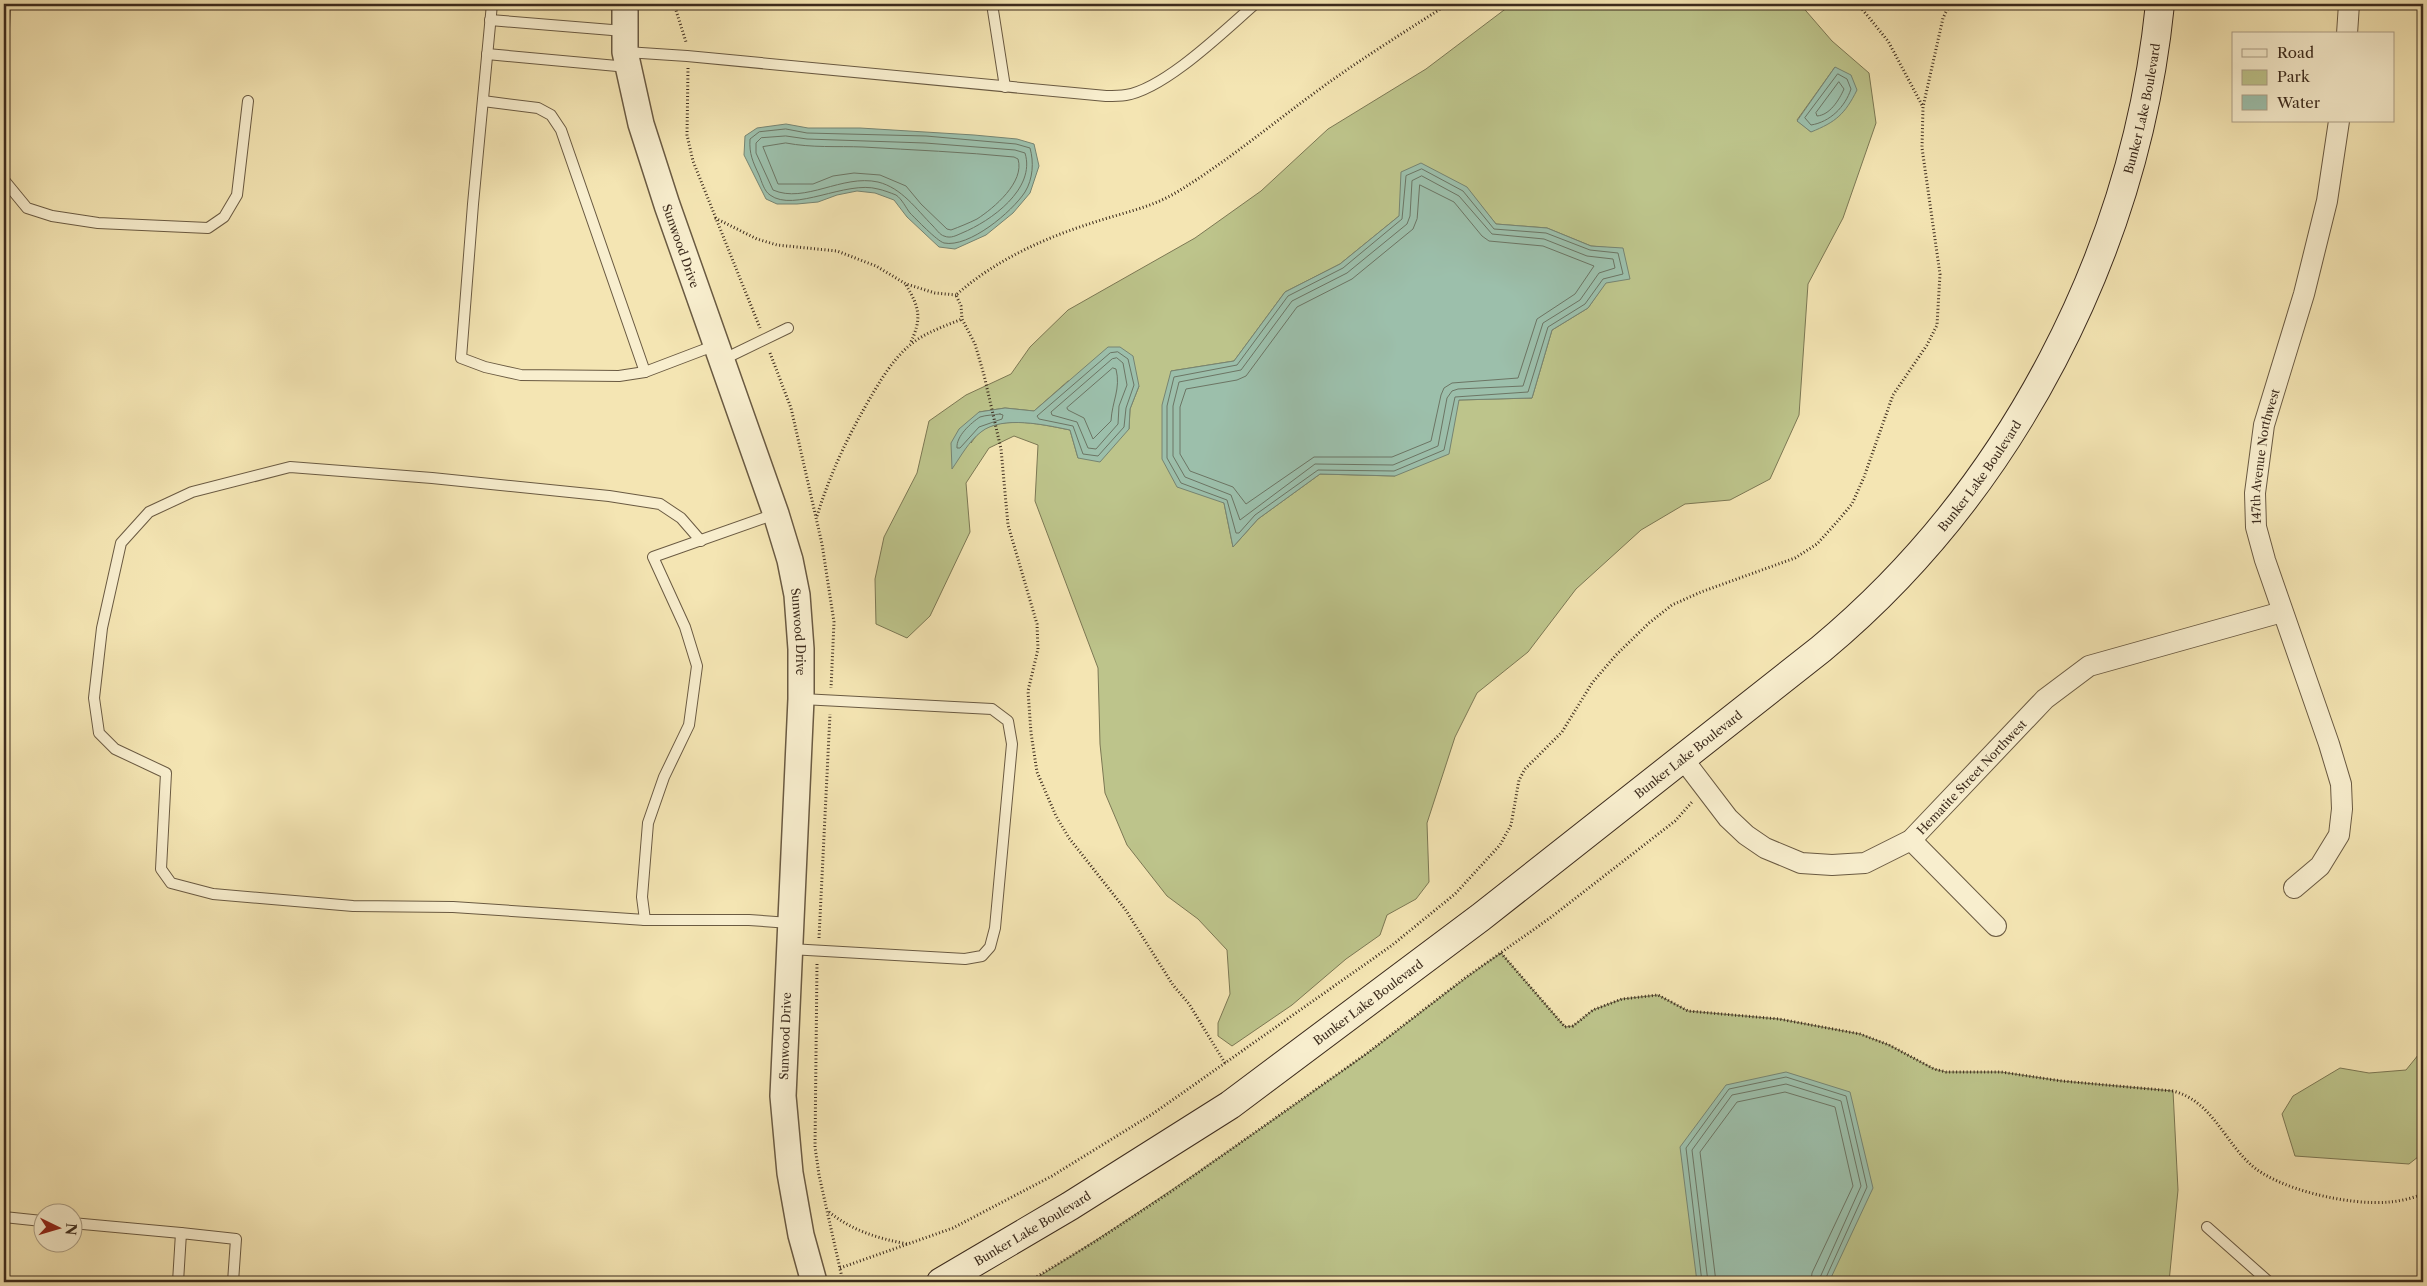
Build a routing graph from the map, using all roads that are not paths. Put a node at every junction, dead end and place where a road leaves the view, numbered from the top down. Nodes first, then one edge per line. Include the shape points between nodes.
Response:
1 (5, 4) edge
2 (492, 4) edge
3 (625, 4) edge
4 (992, 4) edge
5 (1256, 4) edge
6 (2160, 4) edge
7 (2349, 4) edge
8 (490, 20) junction
9 (4, 28) edge
10 (2347, 32) edge
11 (626, 50) junction
12 (487, 54) junction
13 (1005, 87) junction
14 (483, 100) junction
15 (248, 101) dead end
16 (2339, 122) edge
17 (4, 180) edge
18 (788, 328) dead end
19 (719, 353) junction
20 (645, 372) junction
21 (776, 514) junction
22 (700, 541) junction
23 (2282, 612) junction
24 (801, 698) junction
25 (1683, 759) junction
26 (1911, 840) junction
27 (2294, 888) dead end
28 (646, 920) junction
29 (791, 923) junction
30 (1996, 926) dead end
31 (790, 949) junction
32 (4, 1217) edge
33 (32, 1220) edge
34 (82, 1224) edge
35 (2207, 1227) dead end
36 (181, 1233) junction
37 (178, 1282) edge
38 (232, 1282) edge
39 (814, 1282) edge
40 (940, 1282) edge
41 (2269, 1282) edge

1 - 9 lane
2 - 8 lane
3 - 11 street, Sunwood Drive
4 - 13 lane
5 - 13 lane via 1188,62 1127,95
6 - 25 main road, Bunker Lake Boulevard via 2145,106 2104,247 2066,335 2023,412 1966,498 1903,572 1821,650
7 - 10 street
8 - 11 lane
8 - 12 lane
11 - 12 lane
11 - 13 lane
11 - 19 street, Sunwood Drive via 641,124
12 - 14 lane
14 - 20 lane via 538,108 551,115 561,130
14 - 20 lane via 461,358 521,375 619,376
15 - 17 lane via 237,195 224,217 208,228 98,224 52,216 27,208
16 - 23 street, 147th Avenue Northwest via 2327,201 2304,294 2264,425 2255,493 2256,527
18 - 19 lane
19 - 20 lane
19 - 21 street, Sunwood Drive
21 - 22 lane
21 - 24 street, Sunwood Drive via 797,595 802,649
22 - 28 lane via 654,557 685,627 697,666 689,725 664,777 648,823 642,896
22 - 28 lane via 681,518 660,504 609,496 290,466 192,492 149,512 121,543 102,628 94,698 99,733 115,750 166,773 161,870 171,882 213,894 353,906 453,907
23 - 26 street, Hematite Street Northwest via 2089,666 2045,699
23 - 27 street, 147th Avenue Northwest via 2329,744 2341,793 2338,835 2320,866
24 - 29 street, Sunwood Drive
24 - 31 lane via 992,709 1008,721 1012,744 995,928 990,947 982,956 965,959
25 - 26 street, Hematite Street Northwest via 1728,818 1746,835 1765,848 1801,863 1866,863
25 - 40 main road, Bunker Lake Boulevard via 1481,917 1230,1105 1070,1206
26 - 30 street
28 - 29 lane
29 - 31 street, Sunwood Drive
31 - 39 street, Sunwood Drive via 783,1096 785,1133 802,1235
32 - 33 lane
34 - 36 lane
35 - 41 lane
36 - 37 lane
36 - 38 lane via 236,1239

